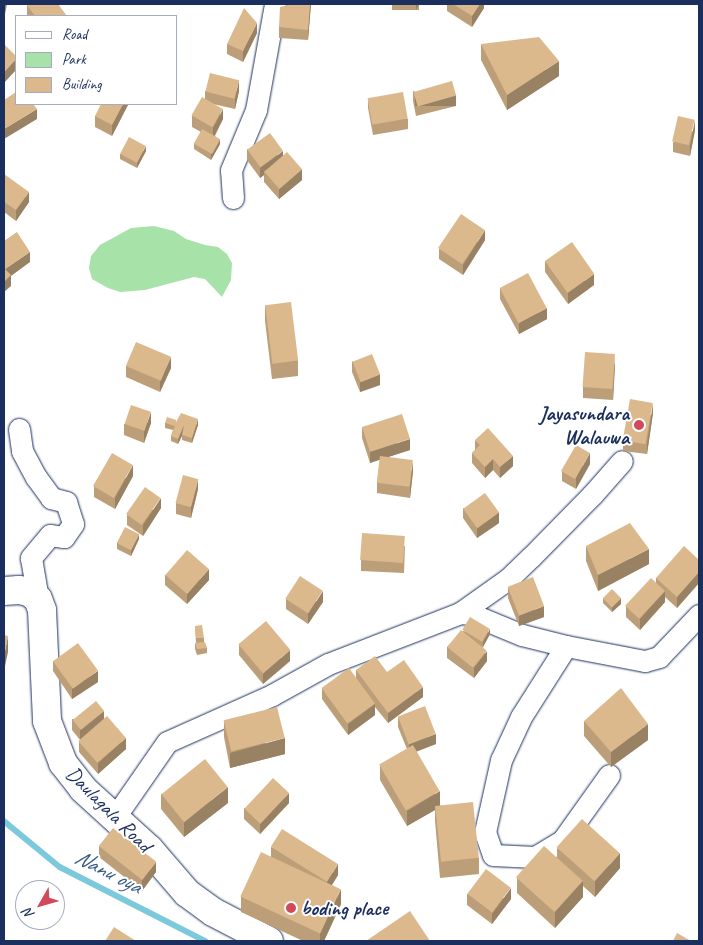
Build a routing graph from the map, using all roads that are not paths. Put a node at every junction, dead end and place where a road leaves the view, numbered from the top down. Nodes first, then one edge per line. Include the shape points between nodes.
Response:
1 (276, 4) edge
2 (233, 198) dead end
3 (19, 429) dead end
4 (622, 460) dead end
5 (4, 591) edge
6 (38, 599) junction
7 (460, 613) junction
8 (699, 615) edge
9 (566, 646) junction
10 (609, 775) dead end
11 (115, 817) junction
12 (269, 941) edge

1 - 2 street via 256,110 231,170
3 - 6 street via 22,451 36,477 51,498 66,502 73,524 64,537 50,535 31,558
4 - 7 street via 537,552 508,579
5 - 6 main road via 29,592
6 - 11 main road, Daulagala Road via 45,629 47,721 53,740 63,763 83,789
7 - 9 street via 471,614 522,635
7 - 11 street via 328,664 272,695 167,742
8 - 9 street via 659,657 645,661
9 - 10 street via 521,717 501,760 485,832 494,855 535,857 562,841
11 - 12 main road, Daulagala Road via 187,892 213,912

